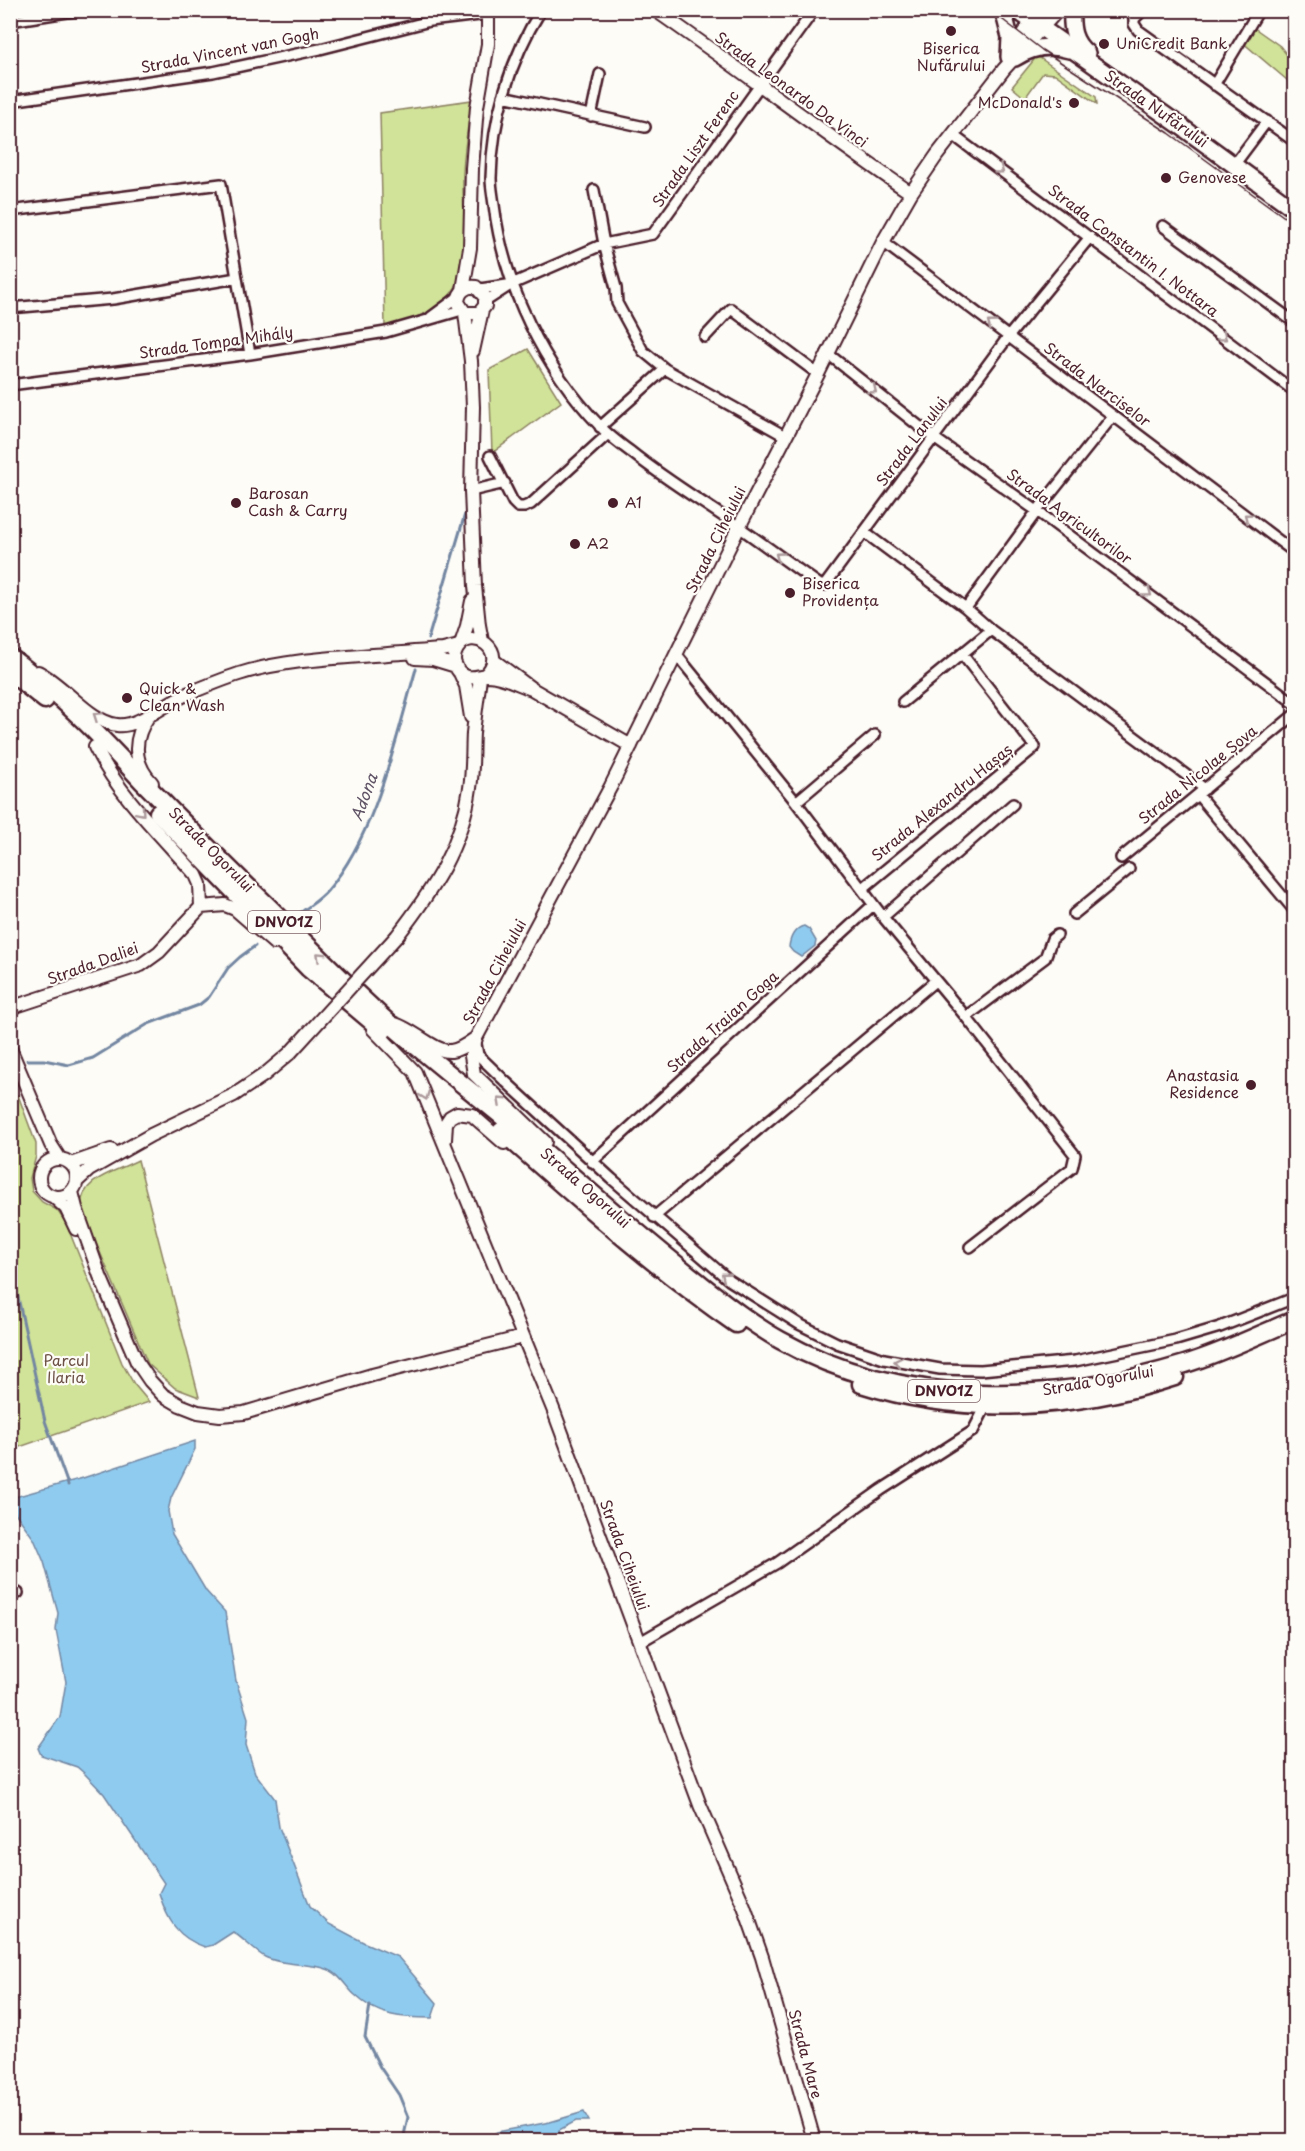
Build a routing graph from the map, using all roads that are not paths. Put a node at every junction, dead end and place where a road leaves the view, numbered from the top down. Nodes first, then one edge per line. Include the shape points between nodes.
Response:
1 (80, 10) edge
2 (541, 10) edge
3 (814, 10) edge
4 (1003, 10) edge
5 (1016, 10) edge
6 (1059, 10) edge
7 (1072, 10) edge
8 (1143, 10) edge
9 (1259, 10) edge
10 (488, 12) edge
11 (660, 12) edge
12 (1038, 20) edge
13 (10, 21) edge
14 (1075, 52) junction
15 (1009, 61) junction
16 (600, 74) dead end
17 (1107, 75) junction
18 (760, 84) junction
19 (1214, 85) junction
20 (503, 96) junction
21 (10, 101) edge
22 (591, 116) junction
23 (1267, 121) junction
24 (645, 127) dead end
25 (953, 135) junction
26 (1294, 141) edge
27 (1234, 165) junction
28 (594, 190) dead end
29 (911, 193) junction
30 (1294, 209) edge
31 (10, 211) edge
32 (1163, 226) dead end
33 (1090, 237) junction
34 (883, 242) junction
35 (604, 244) junction
36 (470, 248) junction
37 (237, 278) junction
38 (512, 284) junction
39 (478, 288) junction
40 (461, 293) junction
41 (484, 306) junction
42 (10, 308) edge
43 (463, 311) junction
44 (424, 322) junction
45 (1294, 322) edge
46 (705, 337) dead end
47 (1008, 337) junction
48 (827, 353) junction
49 (250, 354) junction
50 (471, 361) junction
51 (665, 369) junction
52 (818, 374) junction
53 (10, 386) edge
54 (1294, 391) edge
55 (1113, 416) junction
56 (604, 430) junction
57 (784, 435) junction
58 (934, 438) junction
59 (490, 456) dead end
60 (505, 483) junction
61 (471, 492) junction
62 (1037, 512) junction
63 (739, 527) junction
64 (864, 532) junction
65 (1294, 552) edge
66 (475, 585) junction
67 (966, 608) junction
68 (991, 630) junction
69 (482, 641) junction
70 (460, 645) junction
71 (391, 654) junction
72 (676, 654) junction
73 (962, 654) junction
74 (493, 660) junction
75 (13, 664) edge
76 (458, 670) junction
77 (483, 676) junction
78 (532, 689) junction
79 (903, 702) dead end
80 (1294, 703) edge
81 (150, 714) junction
82 (1294, 715) edge
83 (474, 730) junction
84 (875, 735) dead end
85 (631, 746) junction
86 (95, 747) junction
87 (1201, 792) junction
88 (796, 802) junction
89 (1013, 804) dead end
90 (208, 848) junction
91 (1120, 858) dead end
92 (1129, 869) dead end
93 (862, 889) junction
94 (873, 905) junction
95 (201, 907) junction
96 (1294, 910) edge
97 (1074, 914) dead end
98 (883, 917) junction
99 (1057, 935) dead end
100 (308, 968) junction
101 (935, 981) junction
102 (349, 1003) junction
103 (10, 1008) edge
104 (966, 1017) junction
105 (387, 1022) junction
106 (476, 1038) junction
107 (10, 1048) edge
108 (28, 1092) junction
109 (151, 1135) junction
110 (446, 1148) junction
111 (65, 1161) junction
112 (592, 1162) junction
113 (43, 1166) junction
114 (570, 1174) junction
115 (75, 1186) junction
116 (573, 1194) junction
117 (54, 1197) junction
118 (654, 1217) junction
119 (970, 1247) dead end
120 (100, 1276) junction
121 (1294, 1298) edge
122 (1294, 1320) edge
123 (1294, 1332) edge
124 (524, 1337) junction
125 (986, 1406) junction
126 (640, 1641) junction
127 (769, 1976) joint
128 (814, 2140) edge

1 - 13 street
2 - 20 street via 515,60
3 - 18 street, Strada Liszt Ferenc
4 - 15 main road via 1009,31
5 - 12 main road, Strada Nufărului
6 - 12 street, Strada Ciheiului
7 - 17 main road via 1076,42
8 - 19 street via 1134,19 1138,30
9 - 19 street
10 - 21 street, Strada Vincent van Gogh via 430,21 213,72
10 - 36 street via 488,44 473,158
11 - 18 street, Strada Leonardo Da Vinci
12 - 14 main road, Strada Nufărului
12 - 15 street, Strada Ciheiului
14 - 15 main road via 1045,47
14 - 17 main road, Strada Nufărului
15 - 25 street, Strada Ciheiului
16 - 22 street
17 - 27 main road, Strada Nufărului
18 - 29 street, Strada Leonardo Da Vinci
18 - 35 street, Strada Liszt Ferenc via 653,234
19 - 23 street
20 - 22 street
20 - 38 street via 491,179 497,227
22 - 24 street
23 - 26 street
23 - 27 street
25 - 29 street, Strada Ciheiului
25 -> 33 street, Strada Constantin I. Nottara
27 - 30 main road, Strada Nufărului
28 - 35 street
29 - 34 street, Strada Ciheiului
31 - 37 street via 221,184
32 - 45 street
33 - 47 street, Strada Lanului
33 -> 54 street, Strada Constantin I. Nottara
47 -> 34 street, Strada Narciselor
34 - 48 street, Strada Ciheiului
35 - 38 street, Strada Liszt Ferenc
35 - 51 street via 617,303 643,351
36 - 39 street
36 - 40 street
37 - 42 street via 113,299
37 - 49 street
38 - 39 street
38 - 41 street
38 - 56 street via 555,370
39 - 40 street via 467,287
39 - 41 street
40 - 43 street
40 - 44 street, Strada Tompa Mihály
41 - 43 street via 474,314
41 - 50 street
43 - 44 street, Strada Tompa Mihály
43 - 50 street
44 - 49 street, Strada Tompa Mihály
46 - 52 street via 731,309
47 - 55 street, Strada Narciselor
47 - 58 street, Strada Lanului
48 - 52 street, Strada Ciheiului
48 -> 58 street, Strada Agricultorilor
49 - 53 street, Strada Tompa Mihály
50 - 61 street
51 - 56 street
51 - 57 street
52 - 57 street, Strada Ciheiului
55 - 62 street
65 -> 55 street, Strada Narciselor
56 - 60 street via 531,504 518,507
56 - 63 street via 678,487
57 - 63 street, Strada Ciheiului
58 - 62 street, Strada Agricultorilor
58 - 64 street, Strada Lanului
59 - 60 street
60 - 61 street
61 - 66 street
62 - 67 street
62 -> 80 street, Strada Agricultorilor
64 -> 63 street, Strada Lanului via 825,585 820,585
63 - 72 street, Strada Ciheiului
64 - 67 street
66 - 69 street
66 - 70 street
67 - 68 street
68 - 73 street
68 - 87 street
69 - 70 street via 471,639
69 - 74 street via 491,649
70 - 71 street
70 - 76 street via 455,653
71 - 76 street via 433,659
71 - 81 street via 328,657 265,668 185,695
72 - 85 street, Strada Ciheiului
72 - 88 street
73 - 79 street
73 - 93 street, Strada Alexandru Hașaș via 1035,747
74 - 77 street
74 - 78 street
81 -> 75 street via 122,726 107,723 45,675
75 - 86 highway, Strada Ogorului / DNVO1Z
75 - 90 highway, Strada Ogorului / DNVO1Z via 88,724
76 - 77 street via 467,677
76 - 83 street via 466,686
77 - 78 street
77 - 83 street
78 - 85 street
81 - 90 street via 138,735 139,762 146,776
82 - 87 street, Strada Nicolae Șova
83 - 109 street, bridge via 470,788 454,846 428,897 398,936 290,1053 264,1075 234,1095
84 - 88 street
85 - 106 street, Strada Ciheiului
86 -> 95 street via 121,789 196,875
86 - 100 highway, Strada Ogorului / DNVO1Z
87 - 91 street, Strada Nicolae Șova
87 - 96 street
88 - 93 street
89 - 98 street
105 -> 90 highway, Strada Ogorului / DNVO1Z
92 - 97 street
93 - 94 street
94 - 98 street
94 - 112 street, Strada Traian Goga
95 - 100 street via 225,905 235,909
95 - 103 street, Strada Daliei via 159,952 141,965
98 - 101 street
99 - 104 street via 1045,958
100 - 102 highway, Strada Ogorului / DNVO1Z
101 - 104 street
101 - 118 street
102 -> 110 street, Strada Ciheiului via 415,1072
102 - 116 highway, Strada Ogorului / DNVO1Z
104 - 119 street via 1075,1155 1072,1168
105 - 106 street, Strada Ciheiului via 408,1028 443,1051 458,1049
105 - 114 highway, Strada Ogorului / DNVO1Z
106 - 112 street via 478,1056
114 -> 106 street, Strada Ciheiului via 545,1142 474,1074 471,1056
107 - 108 street
108 - 111 street via 51,1145
108 - 113 street via 43,1148
109 - 111 street
109 - 115 street via 89,1170
110 - 116 street, Strada Ciheiului via 444,1131 450,1117 457,1113 472,1115 531,1168
110 - 124 street, Strada Ciheiului
111 - 113 street via 53,1159
111 - 115 street via 75,1168
112 - 118 street
113 - 117 street via 40,1185
114 - 122 highway, Strada Ogorului / DNVO1Z via 702,1285 777,1339 834,1365 916,1386 990,1394 1061,1390 1126,1379 1187,1363
115 - 117 street via 67,1195
115 - 120 street via 76,1208
116 - 125 highway, Strada Ogorului / DNVO1Z via 710,1306 786,1355 823,1372 894,1394
117 - 120 street via 66,1208
121 -> 118 street via 1220,1327 1130,1351 1025,1367 940,1369 884,1359 818,1334 745,1291
120 - 124 street via 137,1362 150,1381 163,1395 198,1412 244,1413 392,1369
123 - 125 highway, Strada Ogorului / DNVO1Z via 1199,1370 1137,1389 1067,1402
124 - 126 street, Strada Ciheiului
125 - 126 street via 973,1431 777,1563
126 - 127 street, Strada Ciheiului
127 - 128 street, Strada Mare

